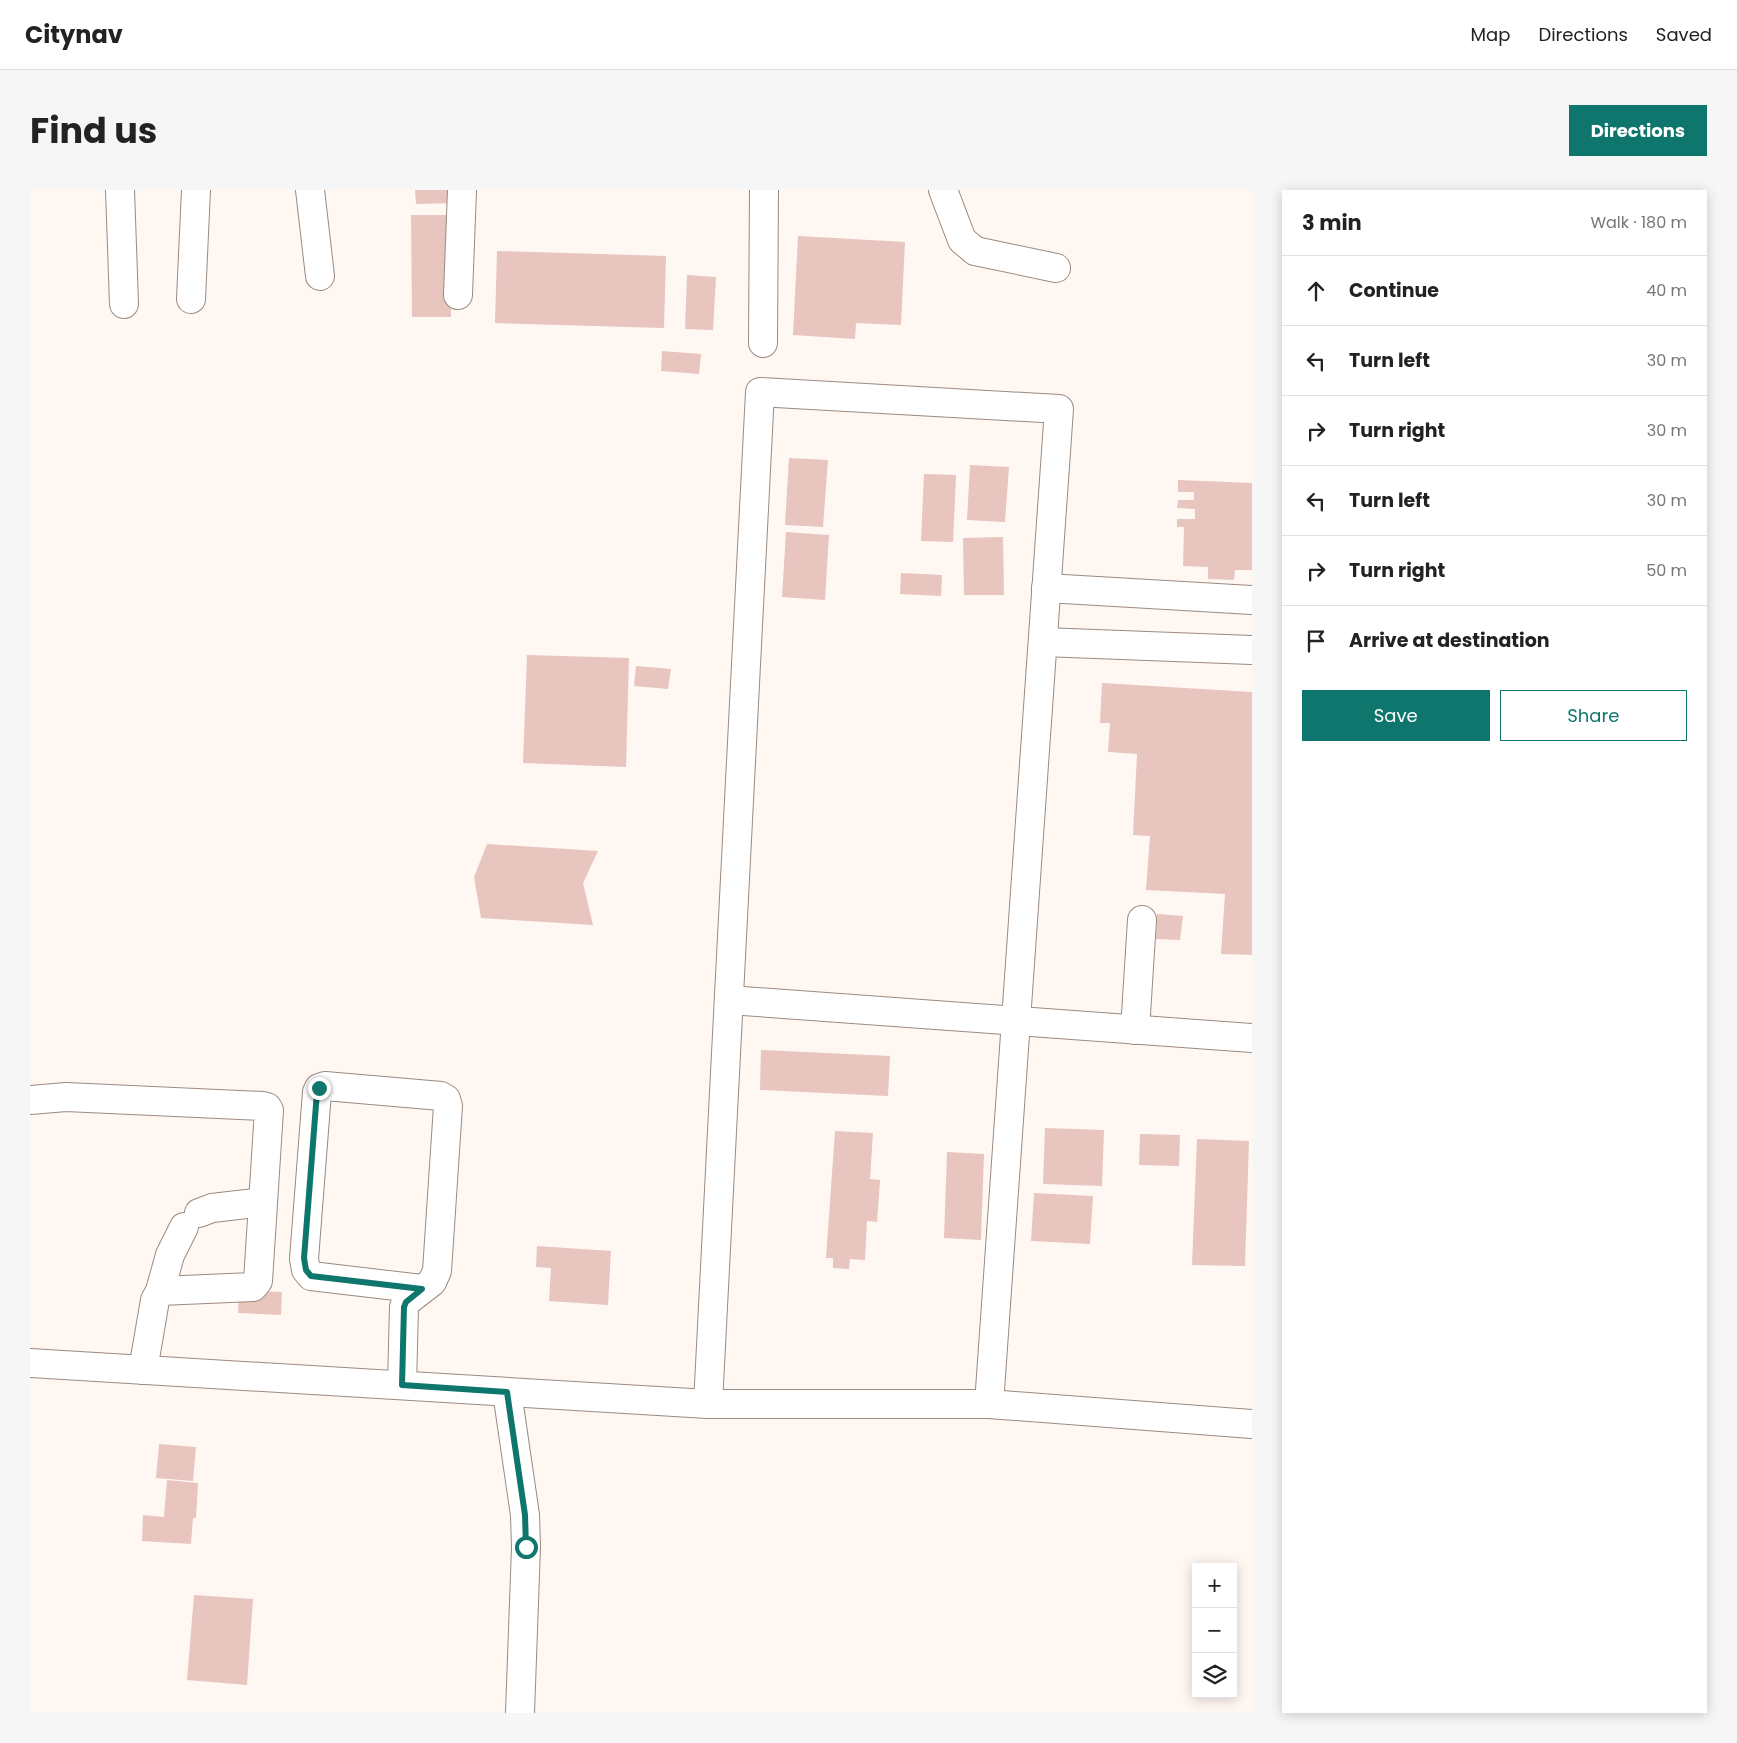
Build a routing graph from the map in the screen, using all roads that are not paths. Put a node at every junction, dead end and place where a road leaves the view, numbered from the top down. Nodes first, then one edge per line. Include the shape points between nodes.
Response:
1 (120, 190) edge
2 (196, 190) edge
3 (310, 190) edge
4 (462, 190) edge
5 (764, 190) edge
6 (943, 190) edge
7 (1056, 268) dead end
8 (320, 276) dead end
9 (458, 295) dead end
10 (191, 299) dead end
11 (124, 304) dead end
12 (763, 343) dead end
13 (1046, 588) junction
14 (1252, 600) edge
15 (1043, 642) junction
16 (1252, 650) edge
17 (1142, 920) dead end
18 (729, 1000) junction
19 (1016, 1021) junction
20 (1135, 1030) junction
21 (1252, 1038) edge
22 (30, 1100) edge
23 (263, 1202) junction
24 (422, 1289) junction
25 (160, 1291) junction
26 (30, 1363) edge
27 (143, 1370) junction
28 (402, 1385) junction
29 (507, 1392) junction
30 (708, 1404) junction
31 (989, 1404) junction
32 (1252, 1416) edge
33 (1252, 1424) edge
34 (520, 1713) edge

1 - 11 street
2 - 10 street
3 - 8 street
4 - 9 street
5 - 12 street
6 - 7 street via 962,240 975,251
13 - 14 street
13 - 15 street
13 - 18 street via 1059,409 760,392
15 - 16 street
15 - 19 street
17 - 20 street
18 - 19 street
18 - 30 street
19 - 20 street
19 - 31 street
20 - 21 street
22 - 23 street via 66,1097 267,1108
23 - 25 street via 212,1208 191,1220 170,1256
23 - 25 street via 256,1285
24 - 24 street via 311,1276 306,1270 304,1258 319,1088 441,1096 446,1100 437,1271 432,1282
24 - 28 street via 404,1307
25 - 27 street via 155,1300
26 - 27 street
27 - 28 street
28 - 29 street
29 - 30 street
29 - 34 street via 526,1523
30 - 31 street
31 - 33 street
32 - 33 street

